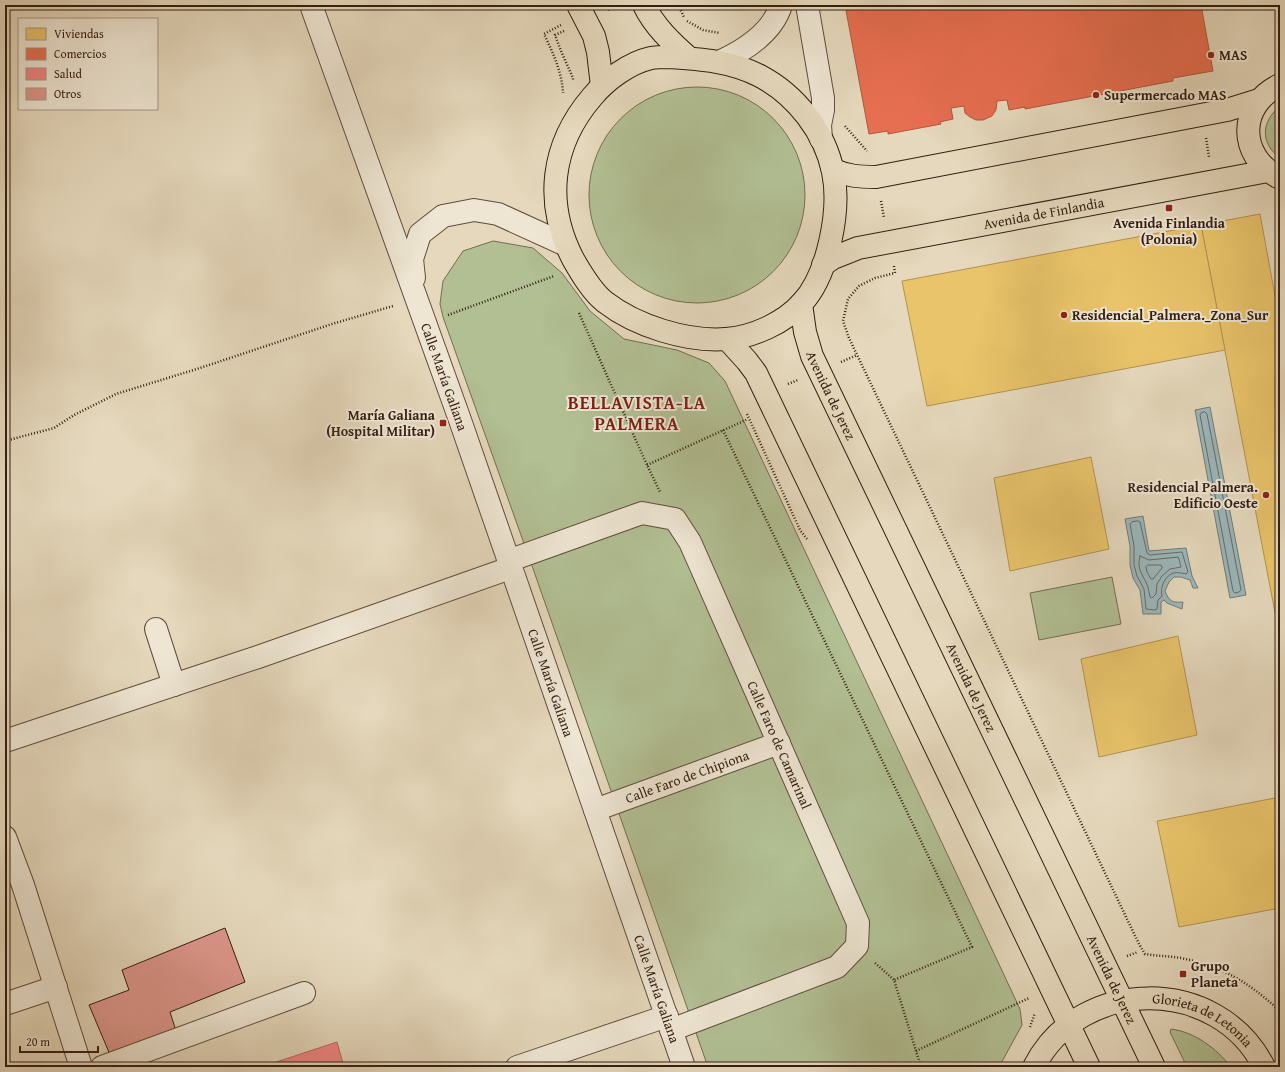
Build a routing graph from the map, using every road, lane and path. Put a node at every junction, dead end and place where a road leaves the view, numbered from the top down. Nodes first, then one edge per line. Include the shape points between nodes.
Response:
1 (311, 5) edge
2 (578, 5) edge
3 (618, 5) edge
4 (644, 5) edge
5 (678, 5) edge
6 (782, 5) edge
7 (807, 5) edge
8 (607, 10) dead end
9 (703, 30) dead end
10 (564, 31) dead end
11 (689, 58) junction
12 (719, 62) junction
13 (574, 84) dead end
14 (1280, 85) edge
15 (602, 86) junction
16 (1259, 100) junction
17 (1205, 133) dead end
18 (852, 135) dead end
19 (821, 139) junction
20 (868, 153) dead end
21 (1209, 159) dead end
22 (833, 170) junction
23 (1274, 174) edge
24 (880, 195) dead end
25 (885, 223) dead end
26 (566, 245) junction
27 (893, 260) dead end
28 (823, 265) junction
29 (554, 276) dead end
30 (417, 299) junction
31 (801, 304) junction
32 (577, 309) dead end
33 (425, 323) junction
34 (727, 339) junction
35 (746, 408) dead end
36 (748, 419) junction
37 (723, 430) junction
38 (5, 441) edge
39 (646, 465) junction
40 (674, 519) junction
41 (809, 541) dead end
42 (509, 565) junction
43 (156, 629) dead end
44 (174, 685) junction
45 (5, 741) edge
46 (779, 743) junction
47 (595, 810) junction
48 (5, 837) edge
49 (857, 946) junction
50 (894, 980) junction
51 (56, 987) junction
52 (304, 993) dead end
53 (1033, 996) dead end
54 (1123, 1001) junction
55 (5, 1004) edge
56 (1034, 1007) dead end
57 (1280, 1011) edge
58 (669, 1023) junction
59 (1069, 1025) junction
60 (1029, 1031) dead end
61 (916, 1051) junction
62 (1268, 1062) edge
63 (81, 1067) edge
64 (102, 1067) edge
65 (517, 1067) edge
66 (684, 1067) edge
67 (921, 1067) edge
68 (1034, 1067) edge
69 (1089, 1067) edge
70 (1154, 1067) edge

1 - 30 street, Calle María Galiana
2 - 15 main road via 594,36
3 - 8 path
4 - 11 main road via 661,30
5 - 9 path via 686,20
6 - 12 street via 772,24 760,36 748,46
7 - 19 street via 823,98
10 - 13 path via 555,35
11 - 12 main road
11 - 15 main road via 650,58 621,72
12 - 19 main road via 760,75 777,86 800,106
14 - 16 main road
15 - 26 main road via 574,122 558,158 556,210
16 - 22 main road via 1227,110 876,177 846,175
16 - 23 main road via 1250,120 1250,143 1260,163
17 - 21 path
18 - 20 path
19 - 22 main road
22 - 28 main road via 836,188 835,211 832,235
23 - 28 main road, Avenida de Finlandia via 858,248
24 - 25 path
26 - 30 street, Calle María Galiana via 498,214 474,210 443,216 420,234 412,259
26 - 34 main road via 582,275 603,300 628,317 656,329 684,336
27 - 57 path via 895,273 875,278 859,286 848,299 843,321 849,338 1139,944 1145,954 1193,961 1228,973 1253,988
28 - 31 main road via 818,279
29 - 33 path
30 - 33 street, Calle María Galiana
30 - 38 path via 116,394 54,428
31 - 34 main road via 778,323 755,333
31 - 54 main road, Avenida de Jerez via 812,356
32 - 39 path
33 - 42 street, Calle María Galiana
34 - 59 main road via 756,373
35 - 36 path
36 - 37 path
36 - 41 path via 800,530
37 - 39 path
37 - 50 path via 972,947
39 - 40 path
40 - 42 street via 642,513
40 - 46 street, Calle Faro de Camarinal via 690,542
42 - 44 street
42 - 47 street, Calle María Galiana
43 - 44 street
44 - 45 street
46 - 47 street, Calle Faro de Chipiona
46 - 49 street, Calle Faro de Camarinal via 858,923
47 - 58 street, Calle María Galiana
48 - 51 street
49 - 50 path
49 - 58 street via 837,967
50 - 61 path
51 - 55 street
51 - 63 street
52 - 64 street
53 - 61 path
54 - 59 main road, Glorieta de Letonia via 1105,1005
54 - 62 main road, Glorieta de Letonia via 1150,998 1194,1006 1215,1015 1233,1028
54 - 70 main road, Avenida de Jerez
56 - 60 path
58 - 65 street
58 - 66 street, Calle María Galiana
59 - 68 main road, Glorieta de Letonia via 1050,1043
59 - 69 main road
61 - 67 path

